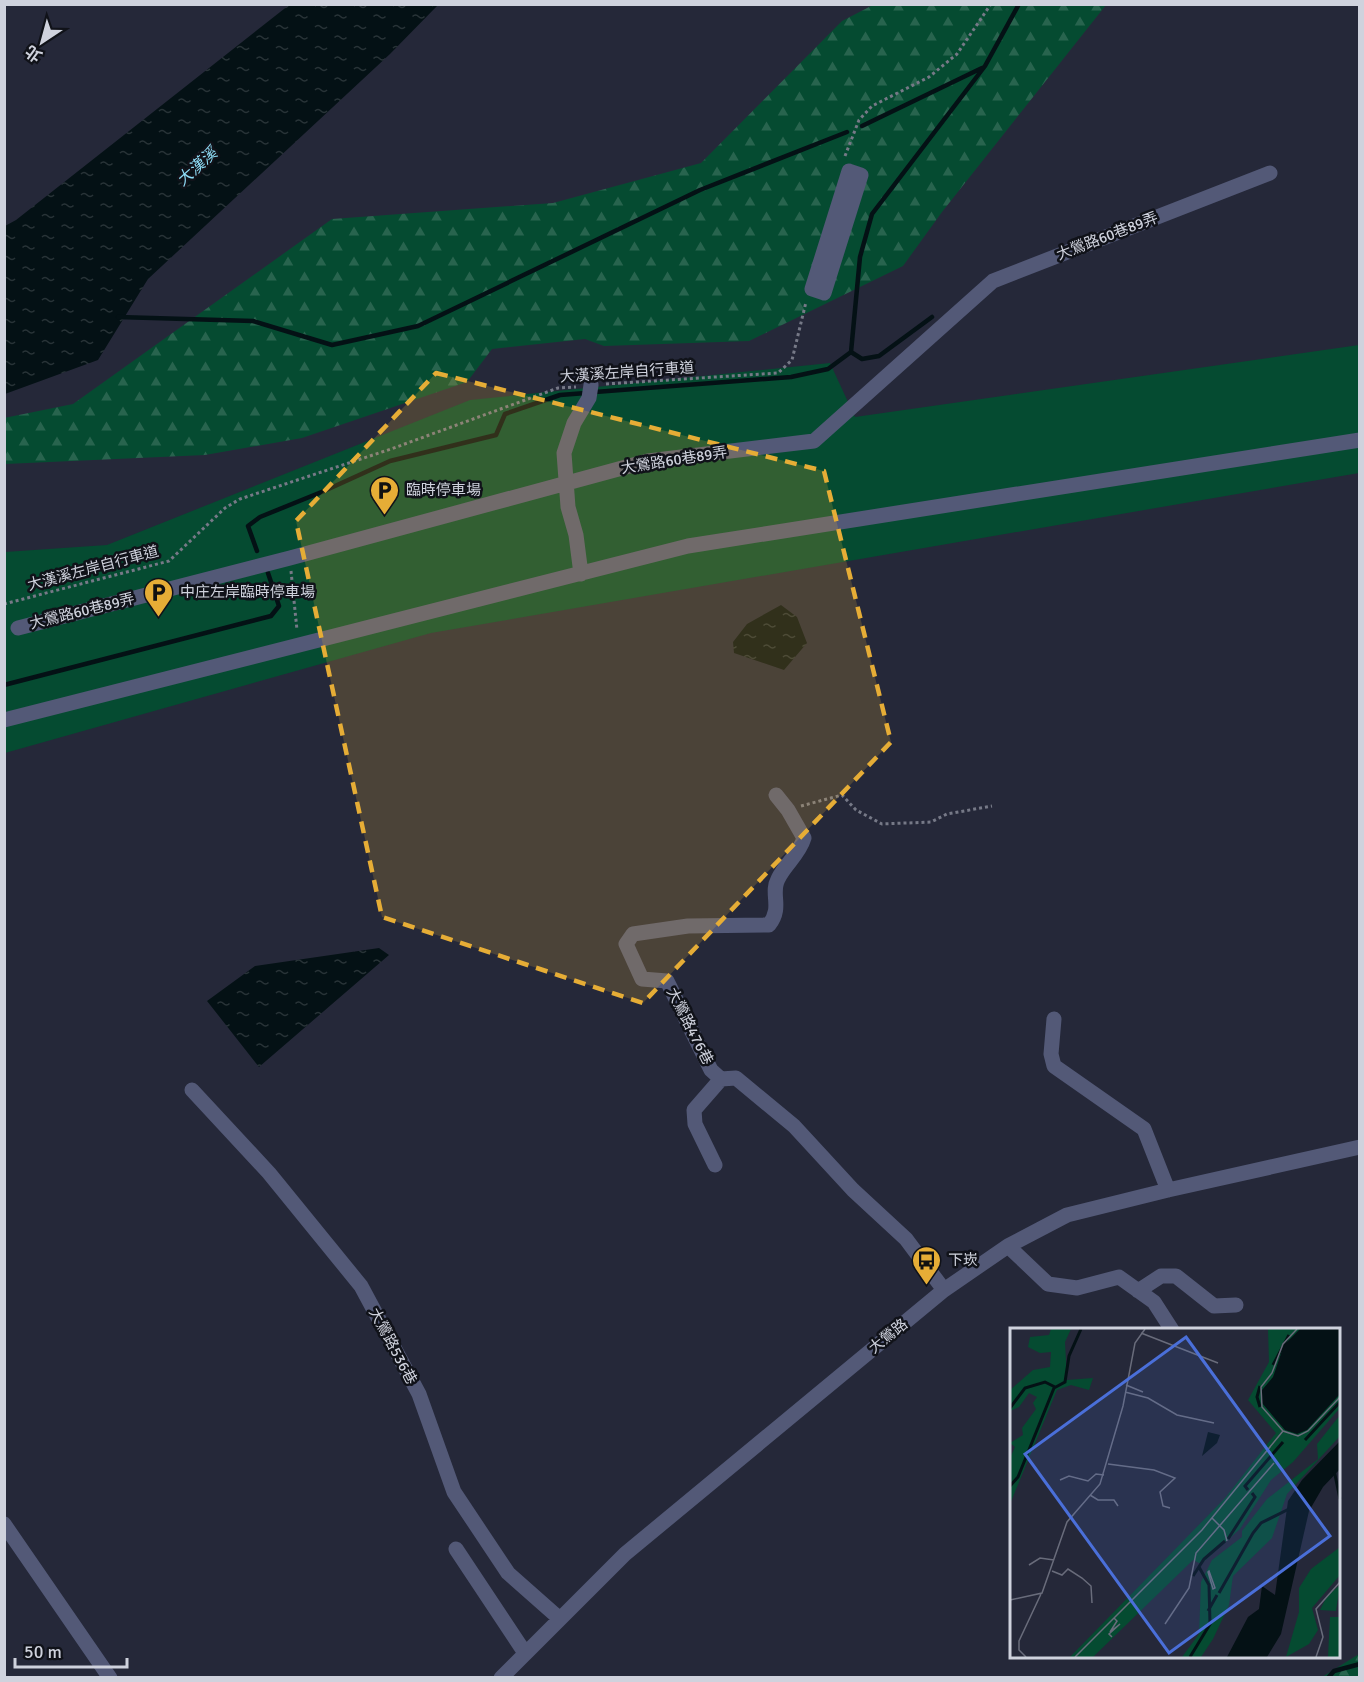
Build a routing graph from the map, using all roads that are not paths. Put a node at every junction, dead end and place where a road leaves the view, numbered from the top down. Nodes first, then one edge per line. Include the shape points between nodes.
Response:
1 (847, 165) joint
2 (1270, 173) dead end
3 (591, 385) road end
4 (1359, 440) edge
5 (567, 482) junction
6 (581, 573) junction
7 (18, 628) dead end
8 (4, 720) edge
9 (776, 795) dead end
10 (1054, 1019) dead end
11 (721, 1079) junction
12 (192, 1090) dead end
13 (1359, 1147) edge
14 (715, 1165) dead end
15 (1168, 1190) junction
16 (1008, 1246) junction
17 (944, 1290) junction
18 (1138, 1291) junction
19 (1236, 1305) dead end
20 (1171, 1328) edge
21 (4, 1524) edge
22 (456, 1550) dead end
23 (560, 1619) junction
24 (525, 1653) junction
25 (110, 1677) edge
26 (501, 1677) edge

1 - 1 street via 861,175 824,293 812,289
2 - 5 street, 大鶯路60巷89弄 via 993,281 814,441 648,461
3 - 5 street via 564,453
4 - 6 street via 688,546
5 - 6 street
5 - 7 street, 大鶯路60巷89弄
6 - 8 street
9 - 11 street, 大鶯路476巷 via 804,838 801,849 777,881 776,916 769,925 688,926 633,934 626,944 642,979 667,981 711,1070
10 - 15 street via 1054,1066 1144,1129
11 - 14 street via 694,1110 695,1124
11 - 17 street, 大鶯路476巷 via 736,1078 794,1126 853,1190 906,1239
12 - 23 street, 大鶯路536巷 via 269,1173 361,1286 419,1394 454,1492 508,1573
13 - 15 street, 大鶯路
15 - 16 street, 大鶯路 via 1067,1215
16 - 17 street, 大鶯路
16 - 18 street via 1048,1284 1077,1288 1119,1277
17 - 23 street, 大鶯路 via 625,1554
18 - 19 street via 1161,1276 1176,1276 1214,1306
18 - 20 street via 1154,1302
21 - 25 street
22 - 24 street
23 - 24 street, 大鶯路
24 - 26 street, 大鶯路

